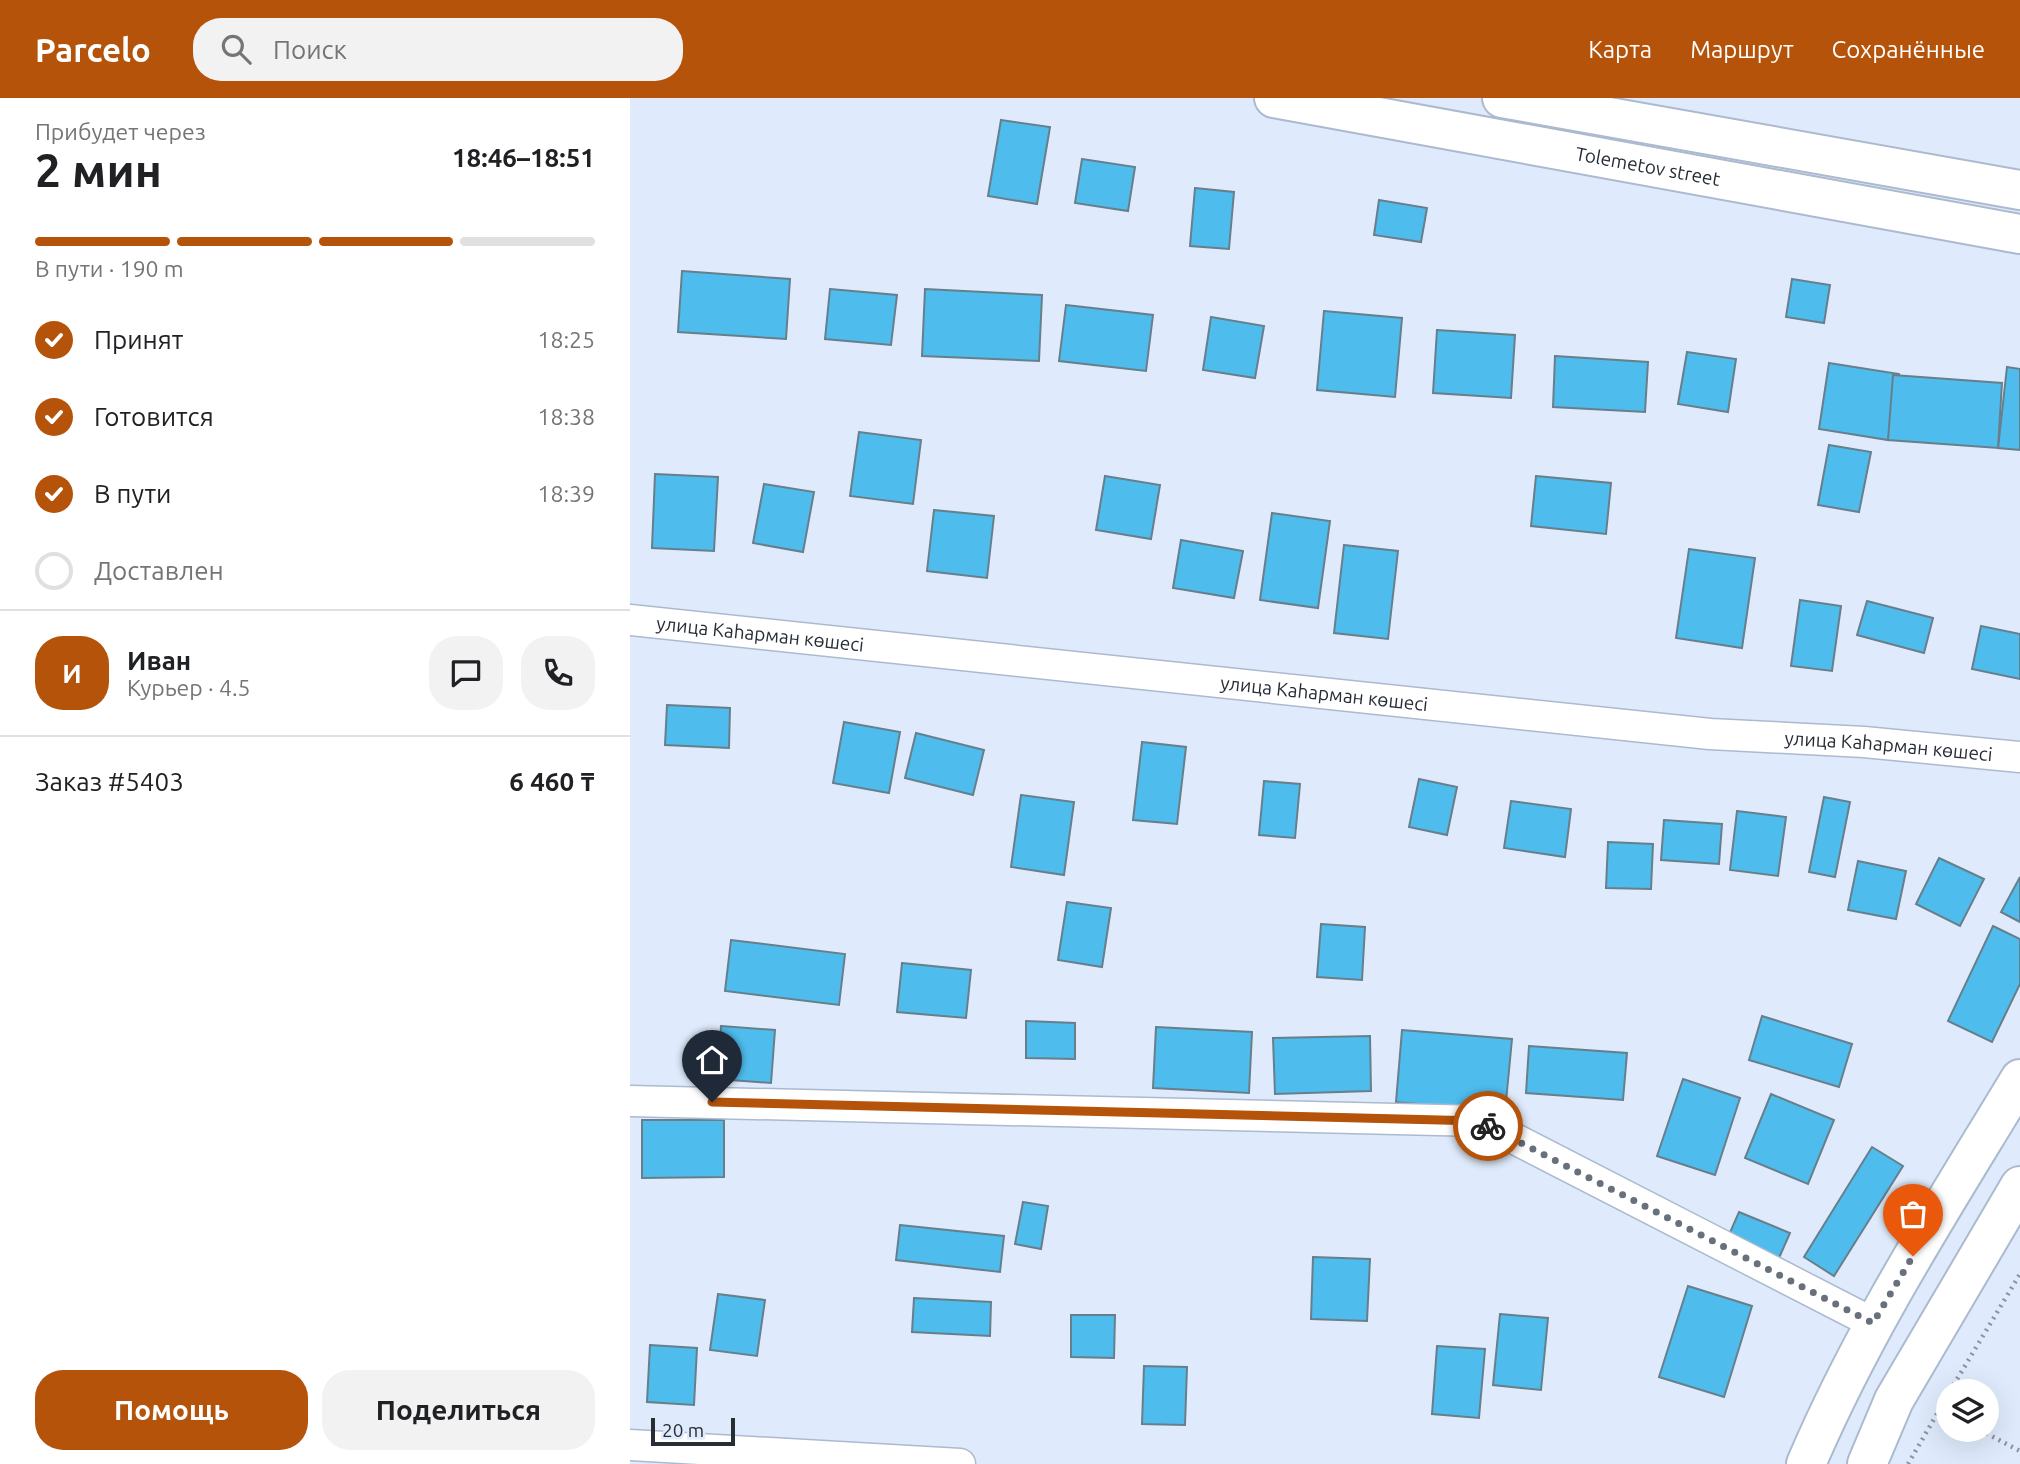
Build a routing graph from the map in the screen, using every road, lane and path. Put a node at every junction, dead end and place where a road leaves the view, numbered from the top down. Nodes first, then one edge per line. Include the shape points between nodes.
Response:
1 (1274, 98) edge
2 (1502, 98) edge
3 (2020, 190) edge
4 (2020, 234) edge
5 (630, 620) edge
6 (2020, 757) edge
7 (2020, 1079) edge
8 (630, 1101) edge
9 (2020, 1186) edge
10 (2020, 1274) edge
11 (1873, 1323) junction
12 (1957, 1379) edge
13 (1936, 1416) edge
14 (1999, 1440) edge
15 (630, 1445) edge
16 (2020, 1451) edge
17 (960, 1464) edge
18 (1805, 1464) edge
19 (1867, 1464) edge
20 (1908, 1464) edge

1 - 4 main road, Tolemetov street
2 - 3 main road
5 - 6 street, улица Каһарман көшесі via 1710,734
7 - 11 main road
8 - 11 street via 1480,1121
9 - 19 main road via 1894,1400
10 - 12 path
11 - 18 main road
13 - 20 path
14 - 16 path
15 - 17 street

